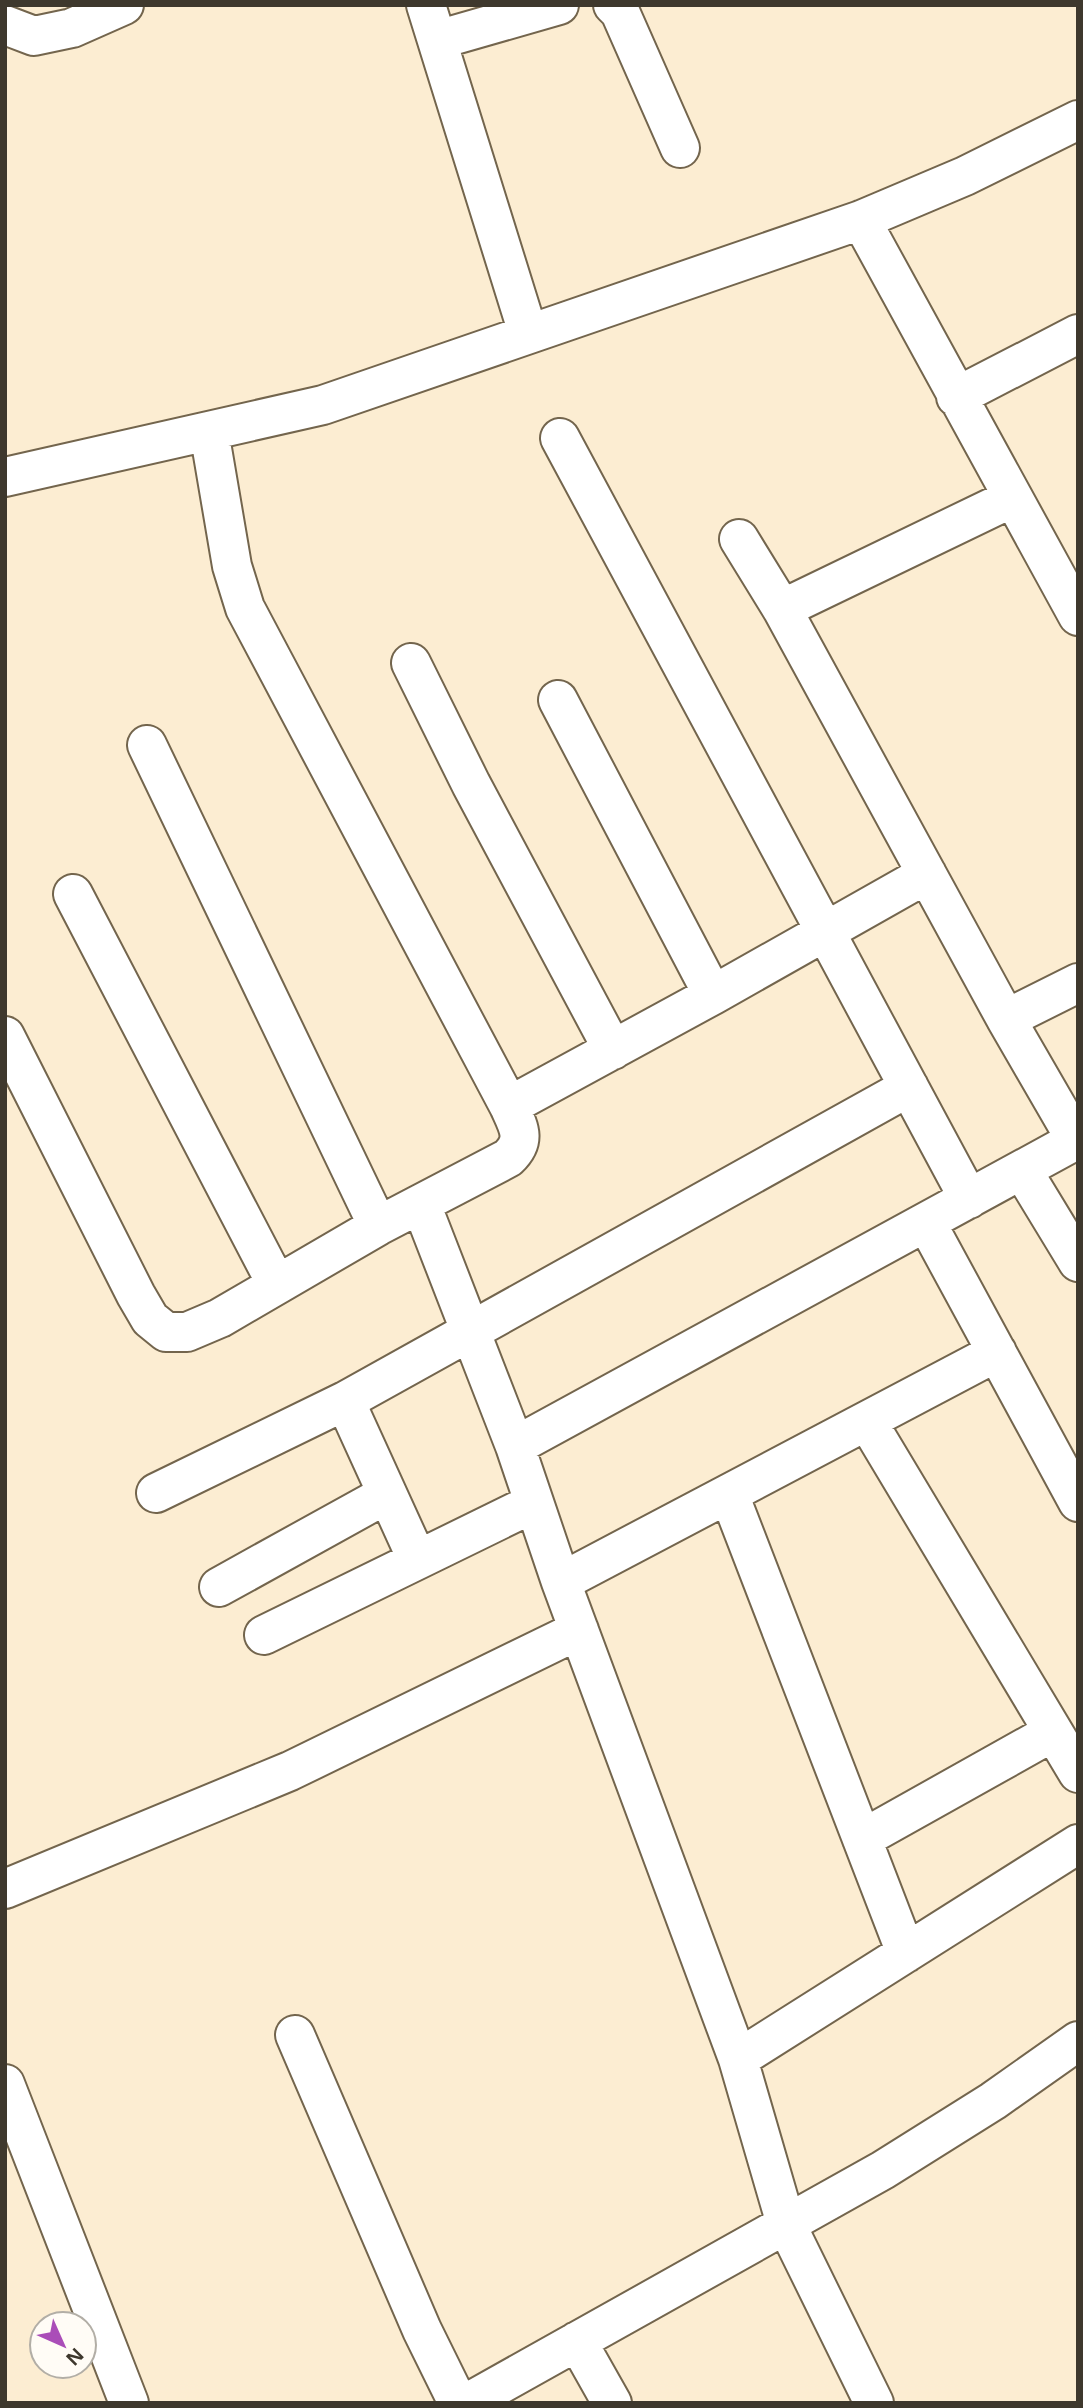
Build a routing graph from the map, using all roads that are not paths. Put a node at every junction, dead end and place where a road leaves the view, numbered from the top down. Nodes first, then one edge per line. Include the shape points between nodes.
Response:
1 (124, 5) edge
2 (559, 5) edge
3 (613, 5) edge
4 (431, 22) edge
5 (5, 25) edge
6 (1078, 120) edge
7 (680, 148) dead end
8 (861, 220) junction
9 (528, 333) junction
10 (1078, 334) edge
11 (956, 397) junction
12 (209, 430) junction
13 (560, 438) dead end
14 (5, 477) edge
15 (1012, 498) junction
16 (738, 540) dead end
17 (782, 609) junction
18 (1078, 616) edge
19 (411, 663) dead end
20 (558, 700) dead end
21 (147, 745) dead end
22 (927, 874) junction
23 (73, 894) dead end
24 (825, 932) junction
25 (1078, 983) edge
26 (713, 995) junction
27 (1006, 1019) junction
28 (5, 1036) edge
29 (613, 1049) junction
30 (909, 1087) junction
31 (509, 1106) junction
32 (1077, 1140) edge
33 (1022, 1170) junction
34 (969, 1199) junction
35 (421, 1204) junction
36 (926, 1222) junction
37 (378, 1226) junction
38 (1078, 1262) edge
39 (277, 1285) junction
40 (471, 1332) junction
41 (997, 1352) junction
42 (345, 1401) junction
43 (867, 1421) junction
44 (515, 1446) junction
45 (156, 1493) dead end
46 (387, 1494) junction
47 (729, 1494) junction
48 (1078, 1502) edge
49 (534, 1503) junction
50 (417, 1559) junction
51 (561, 1581) junction
52 (219, 1587) dead end
53 (579, 1630) junction
54 (264, 1634) dead end
55 (1053, 1732) junction
56 (1078, 1773) edge
57 (862, 1839) junction
58 (1078, 1844) edge
59 (5, 1889) edge
60 (906, 1953) junction
61 (295, 2035) dead end
62 (1078, 2041) edge
63 (737, 2059) junction
64 (5, 2084) edge
65 (786, 2224) junction
66 (577, 2341) junction
67 (129, 2403) edge
68 (458, 2403) edge
69 (467, 2403) edge
70 (612, 2403) edge
71 (874, 2403) edge

1 - 5 street via 72,28 34,36
2 - 4 street
3 - 7 street
4 - 9 street
6 - 8 street via 965,176
8 - 9 street
8 - 11 street
9 - 12 street via 323,405
10 - 11 street
11 - 15 street
12 - 14 street
12 - 31 street via 232,566 245,608
13 - 24 street
15 - 17 street
15 - 18 street
16 - 17 street
17 - 22 street
19 - 29 street
20 - 26 street
21 - 37 street
22 - 24 street
22 - 27 street
23 - 39 street
24 - 26 street
24 - 30 street
25 - 27 street
26 - 29 street
27 - 32 street
28 - 39 street via 150,1319 166,1332 187,1332
29 - 31 street
30 - 34 street
30 - 40 street
31 - 35 street via 521,1136 518,1149
32 - 33 street
33 - 34 street
33 - 38 street
34 - 36 street
35 - 37 street
35 - 40 street
36 - 41 street
36 - 44 street
37 - 39 street
40 - 42 street
40 - 44 street
41 - 43 street
41 - 48 street
42 - 45 street
42 - 46 street
43 - 47 street
43 - 55 street
44 - 49 street
46 - 50 street
46 - 52 street
47 - 51 street
47 - 57 street
49 - 50 street
49 - 51 street
50 - 54 street
51 - 53 street
53 - 59 street via 290,1771
53 - 63 street
55 - 56 street
55 - 57 street
57 - 60 street
58 - 60 street
60 - 63 street
61 - 68 street
62 - 65 street via 883,2170
63 - 65 street
64 - 67 street
65 - 66 street
65 - 71 street
66 - 69 street
66 - 70 street

